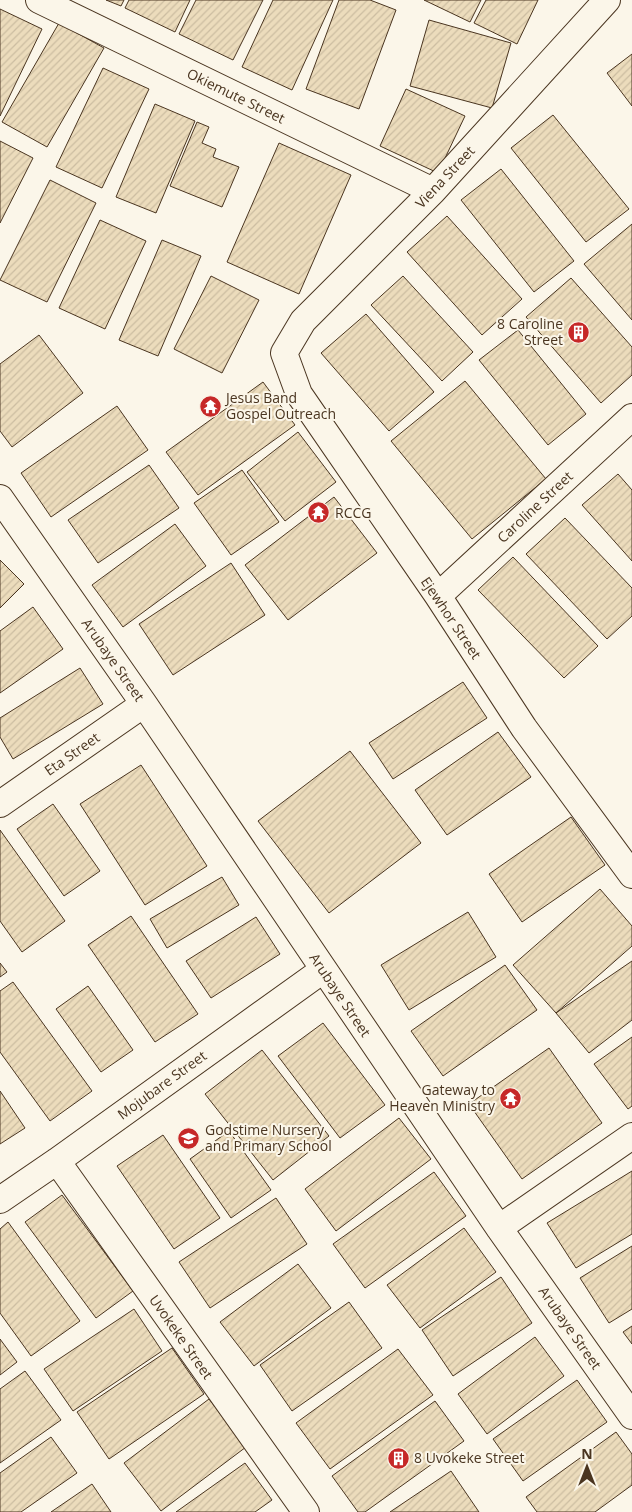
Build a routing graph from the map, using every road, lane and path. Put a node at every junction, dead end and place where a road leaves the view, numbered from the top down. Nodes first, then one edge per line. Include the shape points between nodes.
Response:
1 (39, 0) edge
2 (607, 0) edge
3 (434, 191) junction
4 (284, 353) joint
5 (632, 417) edge
6 (0, 498) edge
7 (438, 596) junction
8 (144, 704) junction
9 (0, 804) edge
10 (632, 875) edge
11 (323, 970) junction
12 (632, 1136) edge
13 (57, 1161) junction
14 (0, 1200) edge
15 (499, 1228) junction
16 (632, 1416) edge
17 (306, 1512) edge

1 - 3 street, Okiemute Street
2 - 3 street, Viena Street
3 - 4 street, Viena Street via 303,321
4 - 7 street, Ejewhor Street via 299,394
5 - 7 street, Caroline Street
6 - 8 street, Arubaye Street
7 - 10 street, Ejewhor Street via 524,728
8 - 9 street, Eta Street
8 - 11 street, Arubaye Street
11 - 13 street, Mojubare Street
11 - 15 street, Arubaye Street
12 - 15 street
13 - 14 street, Mojubare Street
13 - 17 street, Uvokeke Street
15 - 16 street, Arubaye Street

